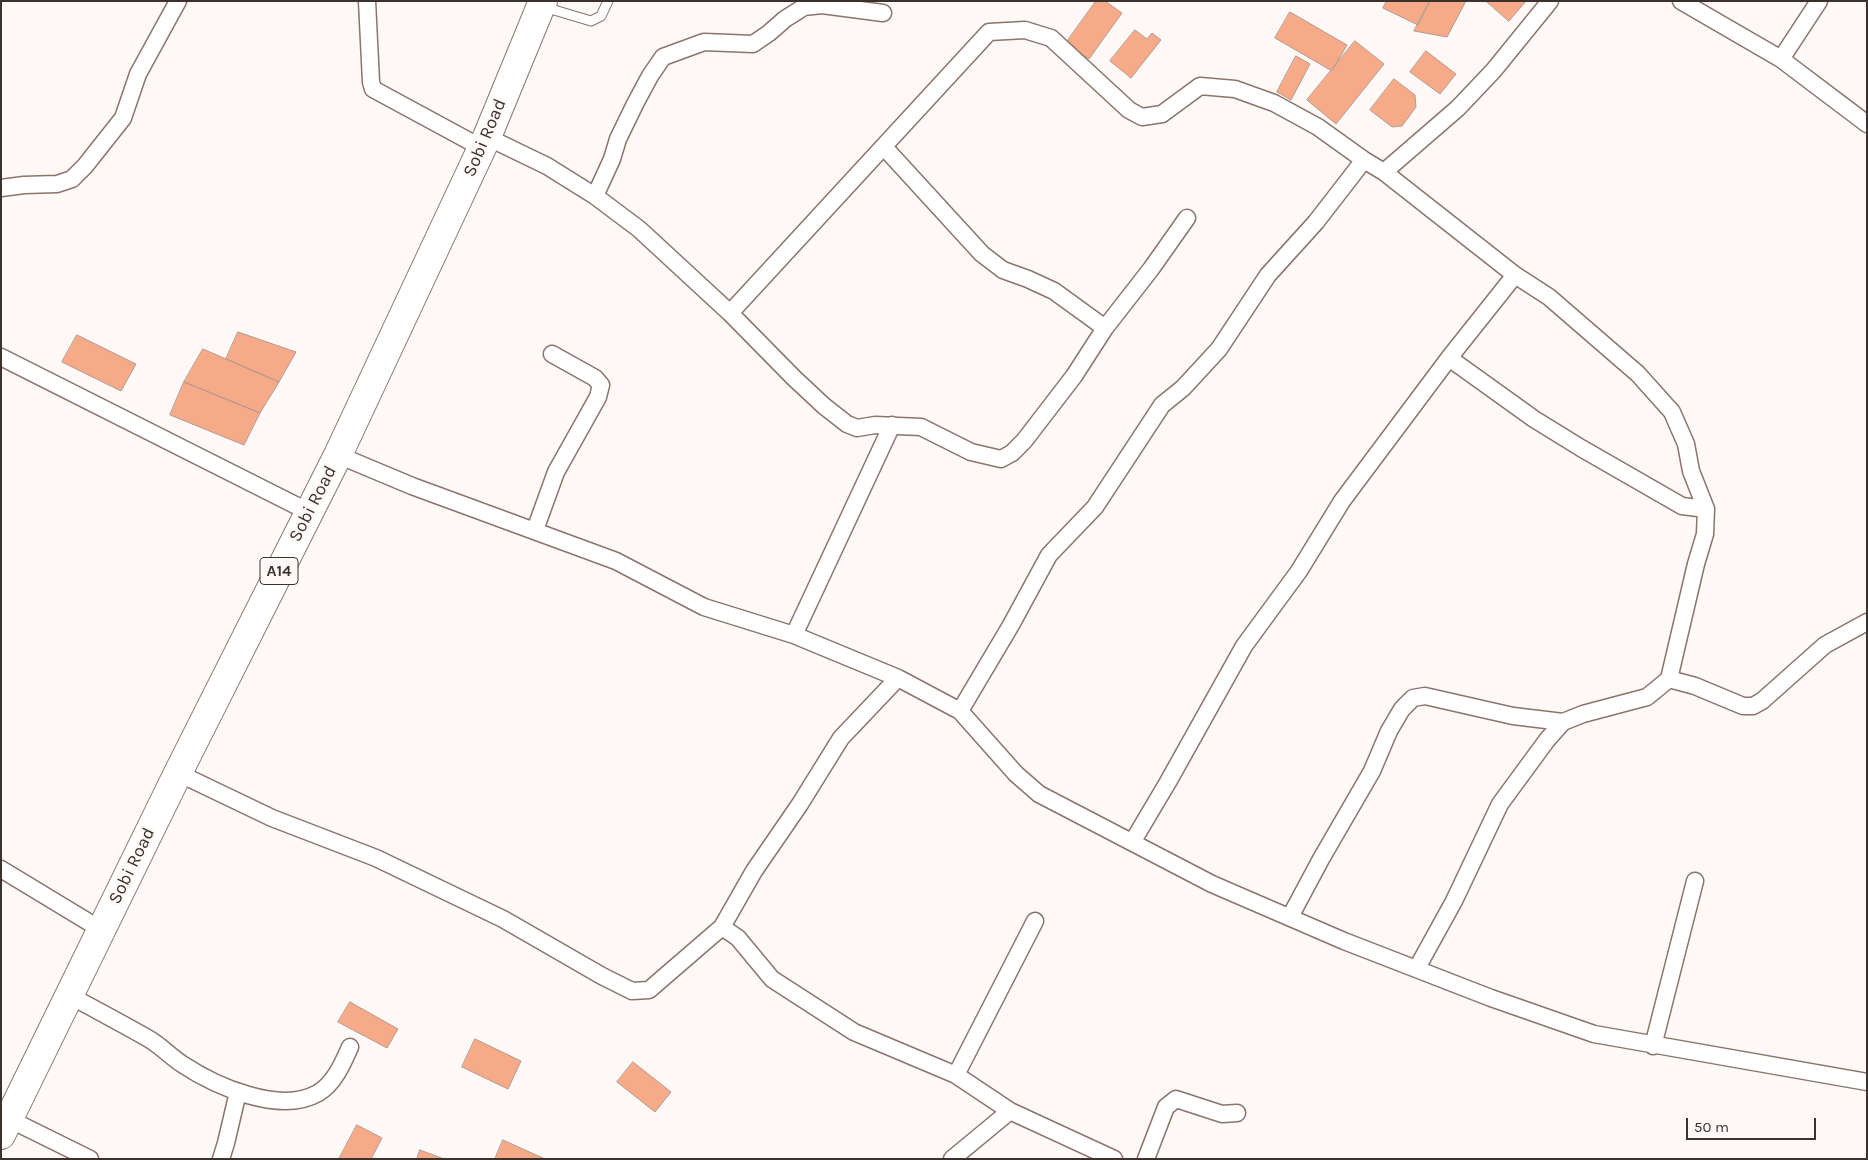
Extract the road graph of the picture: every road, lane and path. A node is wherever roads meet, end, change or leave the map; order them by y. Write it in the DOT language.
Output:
graph roads {
  1 [pos="178,1"];
  2 [pos="367,1"];
  3 [pos="608,1"];
  4 [pos="1550,1"];
  5 [pos="1682,1"];
  6 [pos="1819,1"];
  7 [pos="542,4"];
  8 [pos="883,13"];
  9 [pos="1781,59"];
  10 [pos="1867,124"];
  11 [pos="484,142"];
  12 [pos="884,147"];
  13 [pos="1364,160"];
  14 [pos="1384,172"];
  15 [pos="1,188"];
  16 [pos="595,196"];
  17 [pos="1187,218"];
  18 [pos="1515,275"];
  19 [pos="730,313"];
  20 [pos="1105,328"];
  21 [pos="552,354"];
  22 [pos="1,357"];
  23 [pos="1449,358"];
  24 [pos="892,425"];
  25 [pos="338,454"];
  26 [pos="1706,509"];
  27 [pos="309,512"];
  28 [pos="534,530"];
  29 [pos="1867,622"];
  30 [pos="794,635"];
  31 [pos="898,678"];
  32 [pos="1669,679"];
  33 [pos="960,711"];
  34 [pos="1563,722"];
  35 [pos="178,773"];
  36 [pos="1133,841"];
  37 [pos="1,869"];
  38 [pos="1695,881"];
  39 [pos="1290,917"];
  40 [pos="1035,921"];
  41 [pos="722,927"];
  42 [pos="100,929"];
  43 [pos="1417,968"];
  44 [pos="69,995"];
  45 [pos="1653,1046"];
  46 [pos="350,1047"];
  47 [pos="956,1075"];
  48 [pos="1867,1082"];
  49 [pos="238,1092"];
  50 [pos="1010,1111"];
  51 [pos="1236,1114"];
  52 [pos="4,1122"];
  53 [pos="90,1159"];
  54 [pos="221,1159"];
  55 [pos="952,1159"];
  56 [pos="1114,1159"];
  57 [pos="1146,1159"];
  1 -- 15 [label="street"];
  2 -- 11 [label="street"];
  3 -- 7 [label="lane"];
  4 -- 14 [label="street"];
  5 -- 9 [label="street"];
  6 -- 9 [label="street"];
  7 -- 11 [label="highway, Sobi Road / A14"];
  8 -- 16 [label="street"];
  9 -- 10 [label="street"];
  11 -- 16 [label="street"];
  11 -- 25 [label="highway, Sobi Road / A14"];
  12 -- 13 [label="street"];
  12 -- 19 [label="street"];
  12 -- 20 [label="street"];
  13 -- 14 [label="street"];
  13 -- 33 [label="street"];
  14 -- 18 [label="street"];
  16 -- 19 [label="street"];
  17 -- 20 [label="street"];
  18 -- 23 [label="street"];
  18 -- 26 [label="street"];
  19 -- 24 [label="street"];
  20 -- 24 [label="street"];
  21 -- 28 [label="street"];
  22 -- 27 [label="street"];
  23 -- 26 [label="street"];
  23 -- 36 [label="street"];
  24 -- 30 [label="street"];
  25 -- 27 [label="highway, Sobi Road / A14"];
  25 -- 28 [label="street"];
  26 -- 32 [label="street"];
  27 -- 35 [label="highway, Sobi Road / A14"];
  28 -- 30 [label="street"];
  29 -- 32 [label="street"];
  30 -- 31 [label="street"];
  31 -- 33 [label="street"];
  31 -- 41 [label="street"];
  32 -- 34 [label="street"];
  33 -- 36 [label="street"];
  34 -- 39 [label="street"];
  34 -- 43 [label="street"];
  35 -- 41 [label="street"];
  35 -- 42 [label="highway, Sobi Road / A14"];
  36 -- 39 [label="street"];
  37 -- 42 [label="street"];
  38 -- 45 [label="street"];
  39 -- 43 [label="street"];
  40 -- 47 [label="street"];
  41 -- 47 [label="street"];
  42 -- 44 [label="highway, Sobi Road / A14"];
  43 -- 45 [label="street"];
  44 -- 49 [label="street"];
  44 -- 52 [label="highway, Sobi Road / A14"];
  45 -- 48 [label="street"];
  46 -- 49 [label="street"];
  47 -- 50 [label="street"];
  49 -- 54 [label="street"];
  50 -- 55 [label="street"];
  50 -- 56 [label="street"];
  51 -- 57 [label="street"];
  52 -- 53 [label="street"];
}
